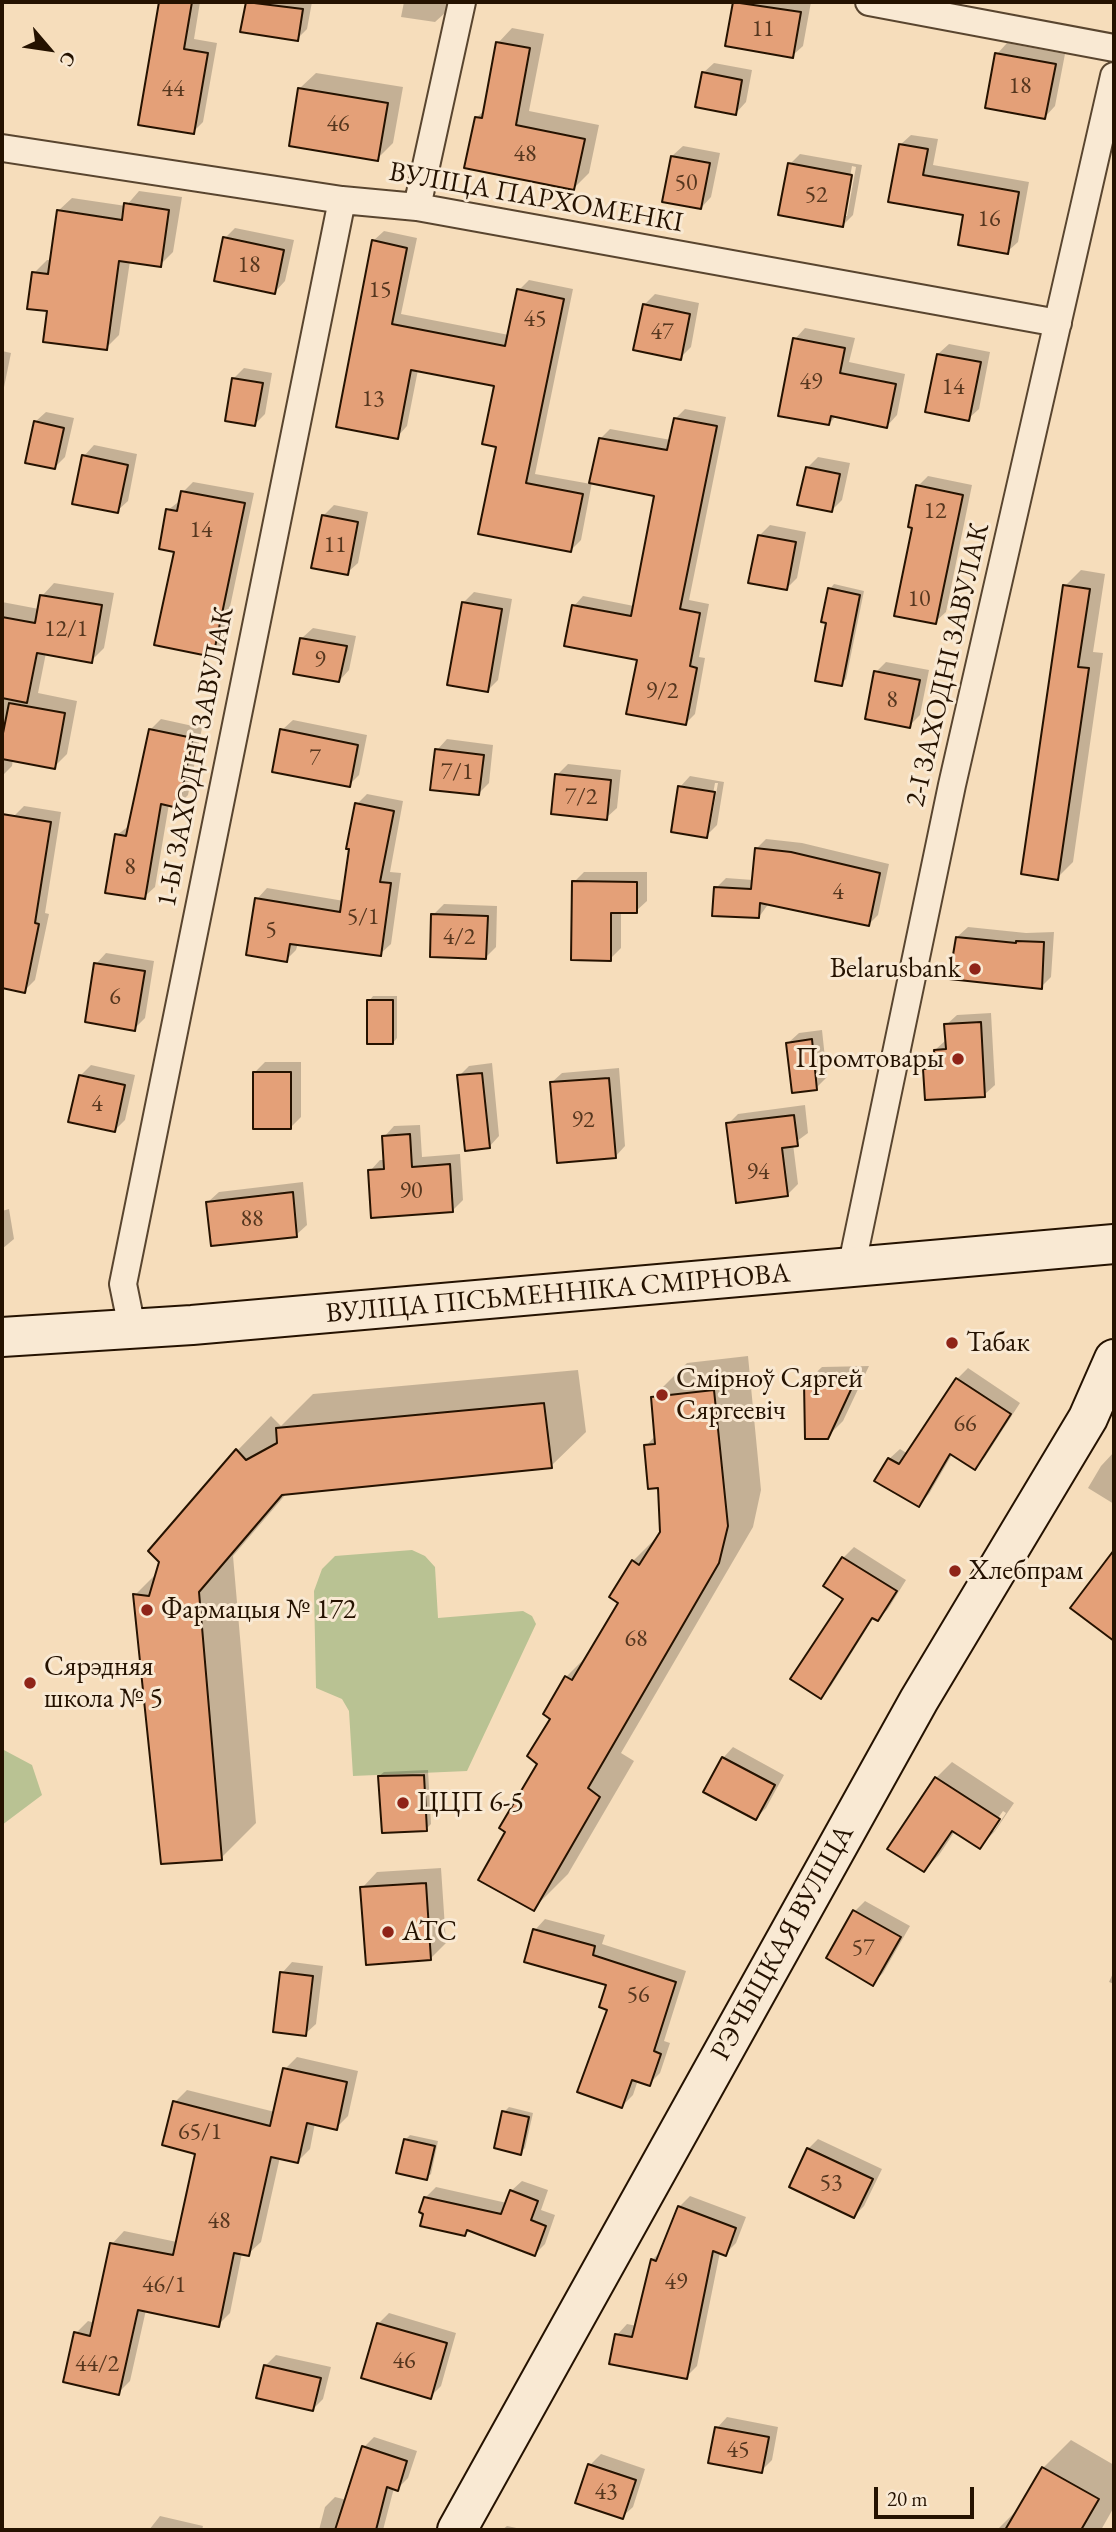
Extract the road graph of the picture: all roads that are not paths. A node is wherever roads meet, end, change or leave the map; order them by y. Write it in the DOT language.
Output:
graph roads {
  1 [pos="462,2"];
  2 [pos="869,2"];
  3 [pos="1114,48"];
  4 [pos="1114,76"];
  5 [pos="2,148"];
  6 [pos="342,200"];
  7 [pos="418,206"];
  8 [pos="1058,323"];
  9 [pos="1114,1244"];
  10 [pos="851,1269"];
  11 [pos="132,1328"];
  12 [pos="2,1337"];
  13 [pos="1114,1359"];
  14 [pos="457,2530"];
  1 -- 7 [label="street"];
  2 -- 3 [label="street"];
  4 -- 8 [label="street, 2-І ЗАХОДНІ ЗАВУЛАК"];
  5 -- 6 [label="street, ВУЛІЦА ПАРХОМЕНКІ"];
  6 -- 7 [label="street, ВУЛІЦА ПАРХОМЕНКІ"];
  6 -- 11 [label="street, 1-Ы ЗАХОДНІ ЗАВУЛАК"];
  7 -- 8 [label="street, ВУЛІЦА ПАРХОМЕНКІ"];
  8 -- 10 [label="street, 2-І ЗАХОДНІ ЗАВУЛАК"];
  9 -- 10 [label="main road, ВУЛІЦА ПІСЬМЕННІКА СМІРНОВА"];
  10 -- 11 [label="main road, ВУЛІЦА ПІСЬМЕННІКА СМІРНОВА"];
  11 -- 12 [label="main road, ВУЛІЦА ПІСЬМЕННІКА СМІРНОВА"];
  13 -- 14 [label="main road, РЭЧЫЦКАЯ ВУЛІЦА"];
}
